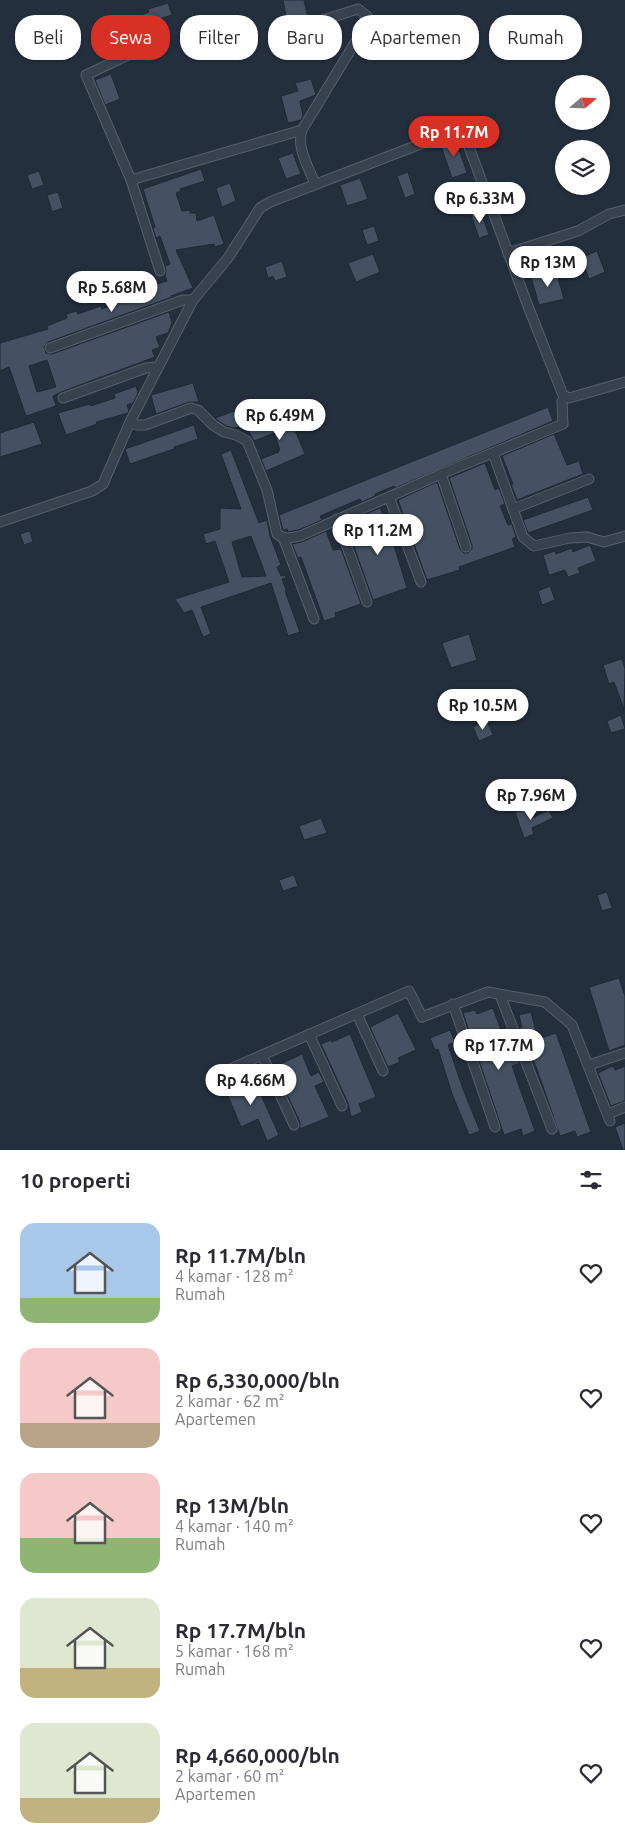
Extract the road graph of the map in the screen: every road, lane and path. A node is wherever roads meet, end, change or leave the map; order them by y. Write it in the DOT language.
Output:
graph roads {
  1 [pos="339,15"];
  2 [pos="118,60"];
  3 [pos="302,130"];
  4 [pos="131,180"];
  5 [pos="316,184"];
  6 [pos="625,210"];
  7 [pos="508,253"];
  8 [pos="160,271"];
  9 [pos="193,300"];
  10 [pos="50,348"];
  11 [pos="157,367"];
  12 [pos="625,382"];
  13 [pos="565,397"];
  14 [pos="63,398"];
  15 [pos="130,422"];
  16 [pos="493,453"];
  17 [pos="442,474"];
  18 [pos="589,479"];
  19 [pos="389,497"];
  20 [pos="513,509"];
  21 [pos="337,519"];
  22 [pos="0,522"];
  23 [pos="625,536"];
  24 [pos="283,537"];
  25 [pos="466,547"];
  26 [pos="421,582"];
  27 [pos="367,602"];
  28 [pos="314,619"];
  29 [pos="500,995"];
  30 [pos="453,1004"];
  31 [pos="357,1014"];
  32 [pos="309,1034"];
  33 [pos="625,1054"];
  34 [pos="262,1055"];
  35 [pos="589,1065"];
  36 [pos="383,1071"];
  37 [pos="214,1076"];
  38 [pos="342,1106"];
  39 [pos="625,1107"];
  40 [pos="294,1125"];
  41 [pos="495,1127"];
  42 [pos="552,1129"];
  1 -- 3 [label="street"];
  2 -- 4 [label="street"];
  3 -- 4 [label="street"];
  3 -- 5 [label="street"];
  4 -- 8 [label="street"];
  5 -- 7 [label="street"];
  5 -- 9 [label="street"];
  6 -- 7 [label="street"];
  7 -- 13 [label="street"];
  9 -- 10 [label="street"];
  9 -- 11 [label="street"];
  11 -- 14 [label="street"];
  11 -- 15 [label="street"];
  12 -- 13 [label="street"];
  13 -- 16 [label="street"];
  15 -- 22 [label="street"];
  15 -- 24 [label="street"];
  16 -- 17 [label="street"];
  16 -- 20 [label="street"];
  17 -- 19 [label="street"];
  17 -- 25 [label="street"];
  18 -- 20 [label="street"];
  19 -- 21 [label="street"];
  19 -- 26 [label="street"];
  20 -- 23 [label="street"];
  21 -- 24 [label="street"];
  21 -- 27 [label="street"];
  24 -- 28 [label="street"];
  29 -- 30 [label="street"];
  29 -- 35 [label="street"];
  29 -- 42 [label="street"];
  30 -- 31 [label="street"];
  30 -- 41 [label="street"];
  31 -- 32 [label="street"];
  31 -- 36 [label="street"];
  32 -- 34 [label="street"];
  32 -- 38 [label="street"];
  33 -- 35 [label="street"];
  34 -- 37 [label="street"];
  34 -- 40 [label="street"];
  35 -- 39 [label="street"];
}
